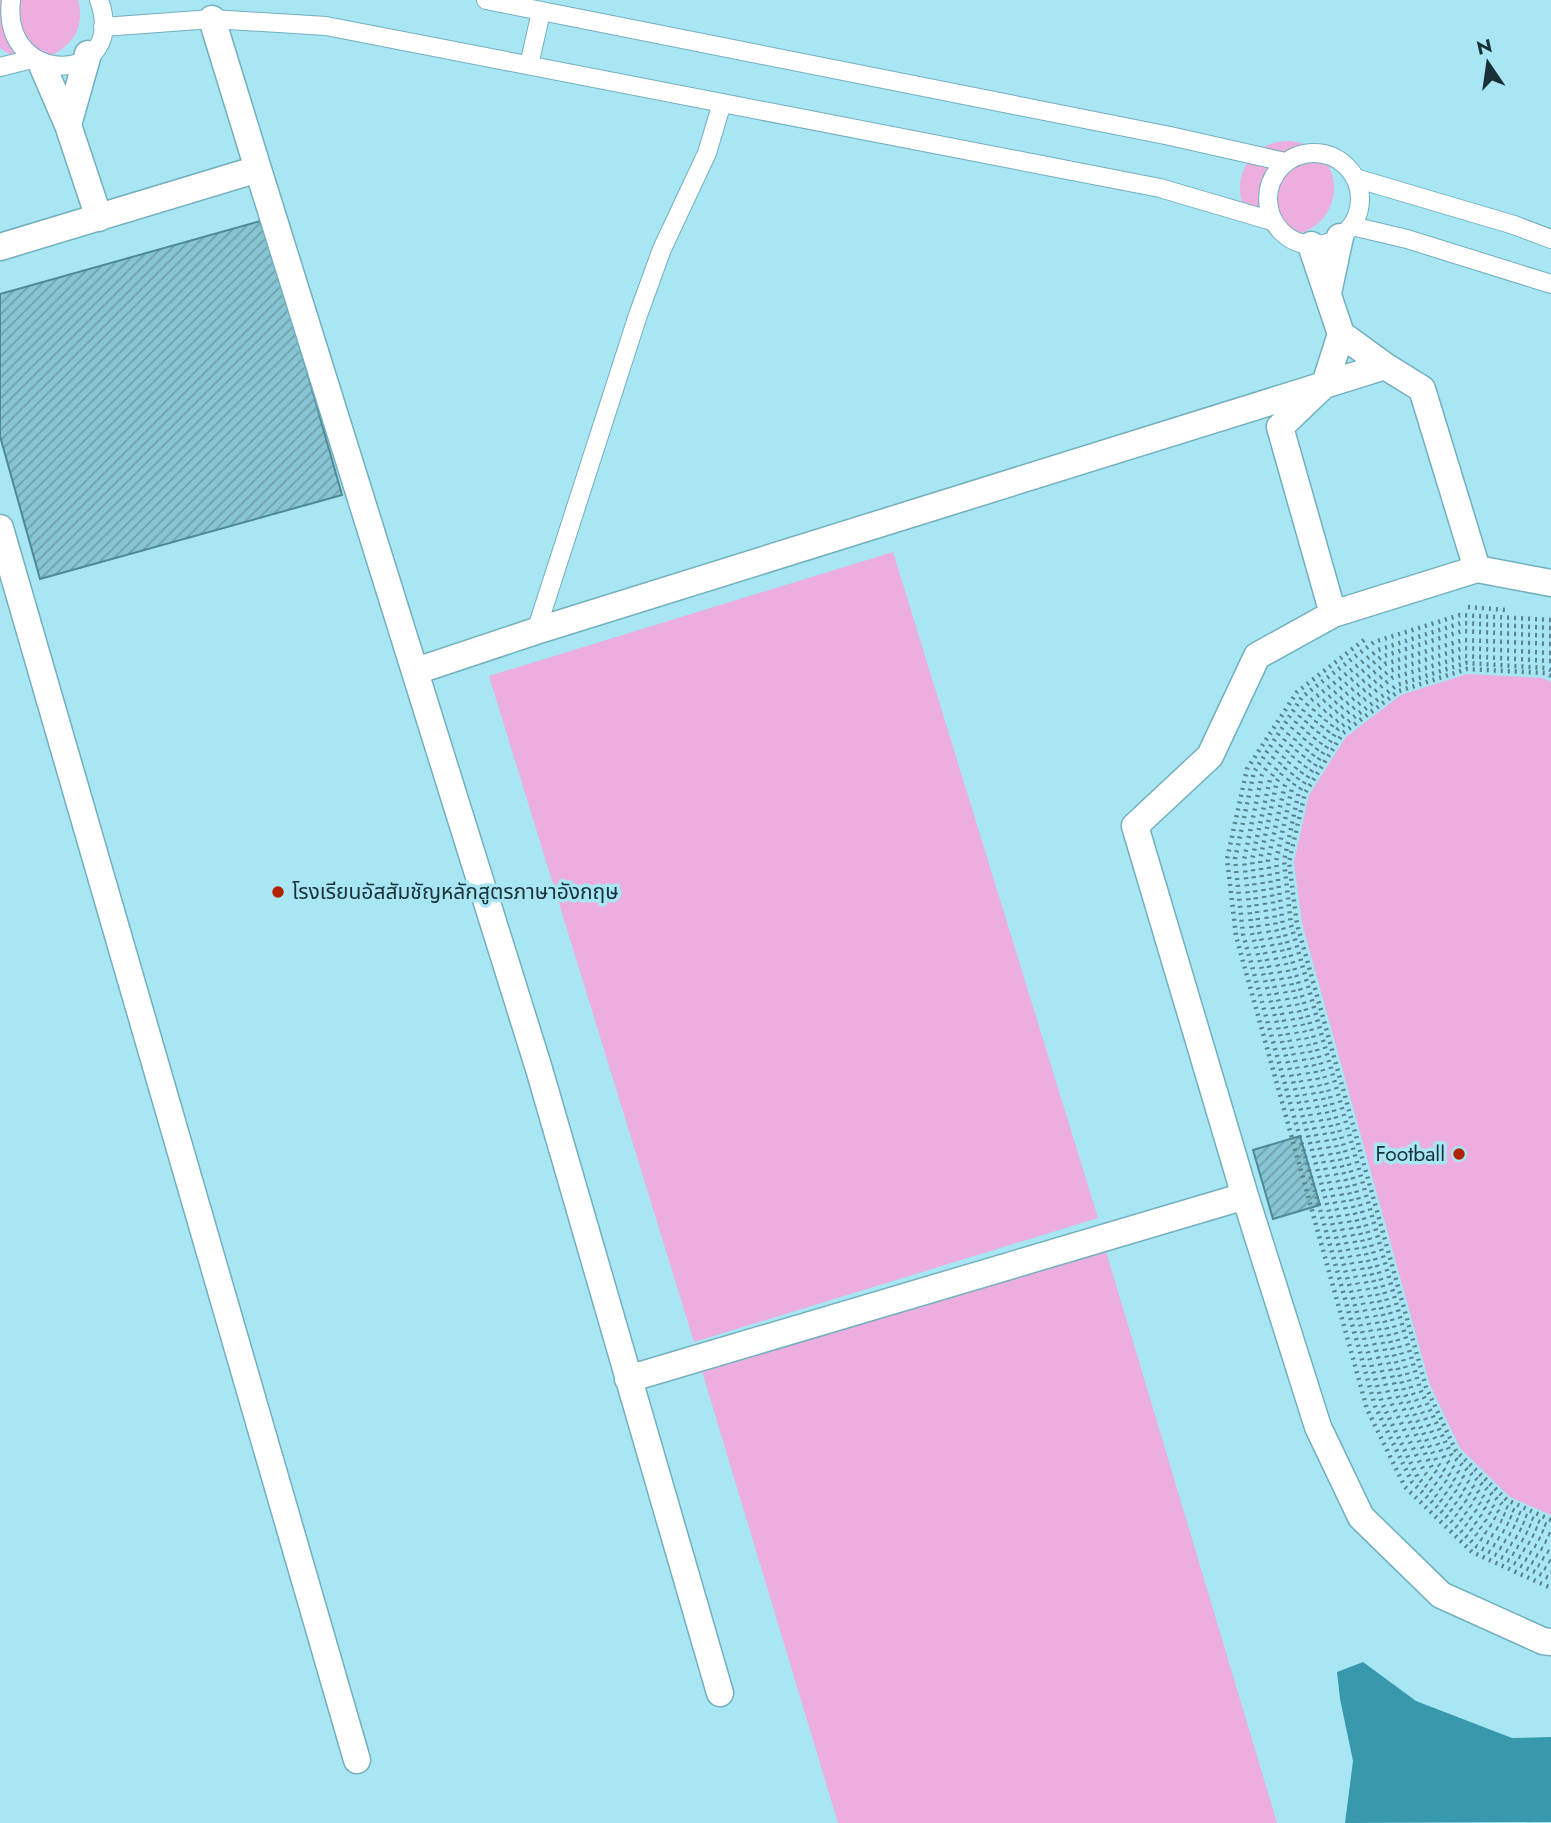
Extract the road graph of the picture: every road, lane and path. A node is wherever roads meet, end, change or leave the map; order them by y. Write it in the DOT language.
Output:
graph roads {
  1 [pos="99,0"];
  2 [pos="486,0"];
  3 [pos="6,9"];
  4 [pos="541,12"];
  5 [pos="212,19"];
  6 [pos="103,27"];
  7 [pos="88,54"];
  8 [pos="35,63"];
  9 [pos="528,65"];
  10 [pos="0,67"];
  11 [pos="722,103"];
  12 [pos="68,125"];
  13 [pos="1285,162"];
  14 [pos="258,169"];
  15 [pos="1355,178"];
  16 [pos="99,218"];
  17 [pos="1272,221"];
  18 [pos="1346,232"];
  19 [pos="1551,239"];
  20 [pos="1311,246"];
  21 [pos="0,247"];
  22 [pos="1551,284"];
  23 [pos="1328,293"];
  24 [pos="1341,334"];
  25 [pos="1385,366"];
  26 [pos="1325,384"];
  27 [pos="0,528"];
  28 [pos="1476,569"];
  29 [pos="7,577"];
  30 [pos="1551,583"];
  31 [pos="1459,607"];
  32 [pos="1511,610"];
  33 [pos="1333,614"];
  34 [pos="1551,620"];
  35 [pos="1551,628"];
  36 [pos="536,631"];
  37 [pos="1370,636"];
  38 [pos="1551,636"];
  39 [pos="1551,644"];
  40 [pos="1551,653"];
  41 [pos="1551,661"];
  42 [pos="1551,670"];
  43 [pos="416,671"];
  44 [pos="1551,676"];
  45 [pos="1245,1196"];
  46 [pos="628,1380"];
  47 [pos="1551,1520"];
  48 [pos="1551,1527"];
  49 [pos="1551,1535"];
  50 [pos="1551,1544"];
  51 [pos="1551,1553"];
  52 [pos="1551,1562"];
  53 [pos="1551,1571"];
  54 [pos="1551,1579"];
  55 [pos="1551,1588"];
  56 [pos="1551,1642"];
  57 [pos="720,1693"];
  58 [pos="357,1760"];
  1 -- 6 [label="lane"];
  2 -- 4 [label="lane"];
  3 -- 8 [label="lane"];
  4 -- 9 [label="lane"];
  4 -- 13 [label="lane"];
  5 -- 6 [label="lane"];
  5 -- 9 [label="lane"];
  5 -- 14 [label="street"];
  6 -- 7 [label="lane"];
  7 -- 8 [label="lane"];
  7 -- 12 [label="street"];
  8 -- 10 [label="lane"];
  8 -- 12 [label="street"];
  9 -- 11 [label="lane"];
  11 -- 17 [label="lane"];
  11 -- 36 [label="lane"];
  12 -- 16 [label="street"];
  13 -- 15 [label="lane"];
  13 -- 17 [label="lane"];
  14 -- 16 [label="street"];
  14 -- 43 [label="street"];
  15 -- 18 [label="lane"];
  15 -- 19 [label="lane"];
  16 -- 21 [label="street"];
  17 -- 20 [label="lane"];
  18 -- 20 [label="lane"];
  18 -- 22 [label="lane"];
  18 -- 23 [label="street"];
  20 -- 23 [label="street"];
  23 -- 24 [label="street"];
  24 -- 25 [label="street"];
  24 -- 26 [label="street"];
  25 -- 26 [label="street"];
  25 -- 28 [label="street"];
  26 -- 33 [label="street"];
  26 -- 36 [label="street"];
  27 -- 29 [label="street"];
  28 -- 30 [label="street"];
  28 -- 33 [label="street"];
  29 -- 58 [label="street"];
  31 -- 32 [label="path"];
  33 -- 45 [label="street"];
  34 -- 54 [label="path"];
  35 -- 53 [label="path"];
  36 -- 43 [label="street"];
  37 -- 55 [label="path"];
  38 -- 52 [label="path"];
  39 -- 51 [label="path"];
  40 -- 50 [label="path"];
  41 -- 49 [label="path"];
  42 -- 48 [label="path"];
  43 -- 46 [label="street"];
  44 -- 47 [label="path"];
  45 -- 46 [label="street"];
  45 -- 56 [label="street"];
  46 -- 57 [label="street"];
}
